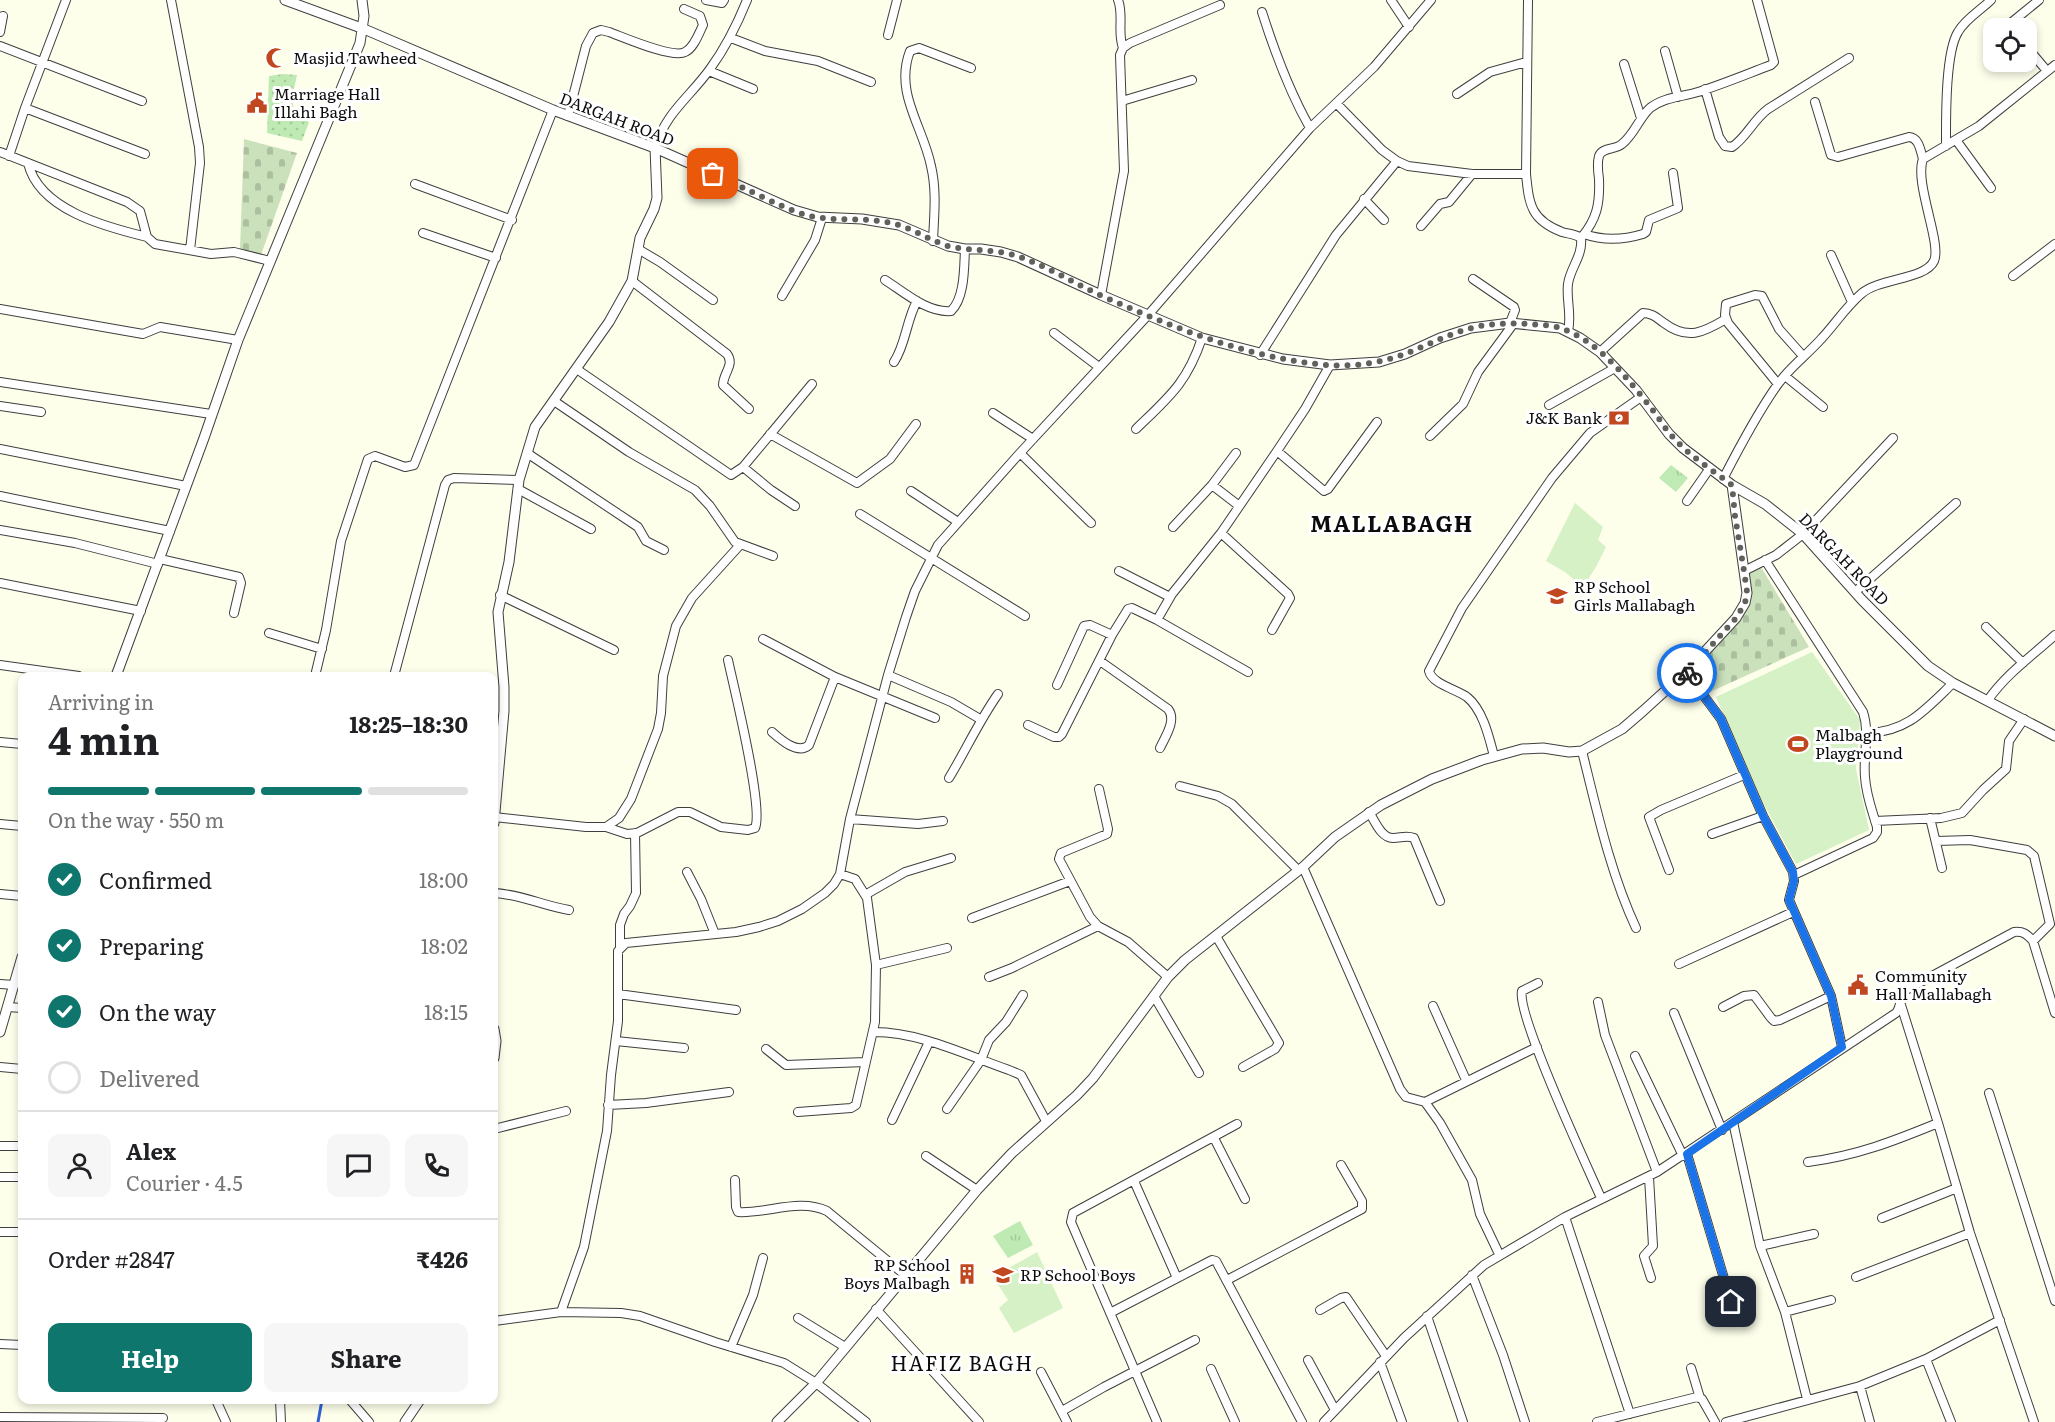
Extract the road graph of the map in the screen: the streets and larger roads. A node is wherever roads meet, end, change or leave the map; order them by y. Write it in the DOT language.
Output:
graph roads {
  1 [pos="66,0"];
  2 [pos="171,0"];
  3 [pos="285,0"];
  4 [pos="362,0"];
  5 [pos="706,0"];
  6 [pos="724,0"];
  7 [pos="747,0"];
  8 [pos="897,0"];
  9 [pos="1118,0"];
  10 [pos="1391,0"];
  11 [pos="1431,0"];
  12 [pos="1528,0"];
  13 [pos="1757,0"];
  14 [pos="1991,0"];
  15 [pos="2039,0"];
  16 [pos="1220,5"];
  17 [pos="684,9"];
  18 [pos="1262,12"];
  19 [pos="3,16"];
  20 [pos="2017,18"];
  21 [pos="1409,27"];
  22 [pos="364,29"];
  23 [pos="0,32"];
  24 [pos="888,34"];
  25 [pos="731,38"];
  26 [pos="0,46"];
  27 [pos="1123,48"];
  28 [pos="1665,51"];
  29 [pos="1849,58"];
  30 [pos="2037,59"];
  31 [pos="1526,62"];
  32 [pos="43,63"];
  33 [pos="1624,64"];
  34 [pos="2055,65"];
  35 [pos="971,68"];
  36 [pos="709,71"];
  37 [pos="2047,71"];
  38 [pos="1192,80"];
  39 [pos="871,81"];
  40 [pos="753,89"];
  41 [pos="1706,89"];
  42 [pos="1457,94"];
  43 [pos="1678,97"];
  44 [pos="142,101"];
  45 [pos="1122,101"];
  46 [pos="1815,102"];
  47 [pos="1337,104"];
  48 [pos="25,108"];
  49 [pos="553,111"];
  50 [pos="568,116"];
  51 [pos="1641,118"];
  52 [pos="1310,128"];
  53 [pos="1956,140"];
  54 [pos="1946,146"];
  55 [pos="655,148"];
  56 [pos="0,152"];
  57 [pos="145,154"];
  58 [pos="9,156"];
  59 [pos="1923,159"];
  60 [pos="1397,161"];
  61 [pos="28,163"];
  62 [pos="1673,173"];
  63 [pos="1472,174"];
  64 [pos="1526,174"];
  65 [pos="415,184"];
  66 [pos="1991,188"];
  67 [pos="1364,199"];
  68 [pos="822,218"];
  69 [pos="512,219"];
  70 [pos="1384,220"];
  71 [pos="1421,226"];
  72 [pos="423,233"];
  73 [pos="1582,236"];
  74 [pos="147,237"];
  75 [pos="933,241"];
  76 [pos="2055,244"];
  77 [pos="638,249"];
  78 [pos="965,249"];
  79 [pos="190,250"];
  80 [pos="1831,255"];
  81 [pos="496,258"];
  82 [pos="270,261"];
  83 [pos="2013,276"];
  84 [pos="1473,279"];
  85 [pos="885,280"];
  86 [pos="632,281"];
  87 [pos="1101,295"];
  88 [pos="782,296"];
  89 [pos="713,300"];
  90 [pos="917,301"];
  91 [pos="1852,302"];
  92 [pos="0,309"];
  93 [pos="1149,314"];
  94 [pos="1726,319"];
  95 [pos="1512,323"];
  96 [pos="1568,331"];
  97 [pos="1054,333"];
  98 [pos="1202,338"];
  99 [pos="237,340"];
  100 [pos="1600,352"];
  101 [pos="1260,355"];
  102 [pos="1803,356"];
  103 [pos="894,362"];
  104 [pos="1330,365"];
  105 [pos="1099,367"];
  106 [pos="1615,368"];
  107 [pos="578,370"];
  108 [pos="1785,376"];
  109 [pos="0,382"];
  110 [pos="812,384"];
  111 [pos="1778,384"];
  112 [pos="1641,397"];
  113 [pos="554,401"];
  114 [pos="1549,405"];
  115 [pos="0,406"];
  116 [pos="1823,407"];
  117 [pos="749,409"];
  118 [pos="42,411"];
  119 [pos="993,413"];
  120 [pos="211,414"];
  121 [pos="1377,422"];
  122 [pos="916,424"];
  123 [pos="1136,429"];
  124 [pos="770,434"];
  125 [pos="1430,436"];
  126 [pos="1893,438"];
  127 [pos="1033,439"];
  128 [pos="0,449"];
  129 [pos="1277,451"];
  130 [pos="527,453"];
  131 [pos="1020,453"];
  132 [pos="1236,453"];
  133 [pos="743,467"];
  134 [pos="1710,468"];
  135 [pos="1723,479"];
  136 [pos="1212,484"];
  137 [pos="519,485"];
  138 [pos="1732,485"];
  139 [pos="186,486"];
  140 [pos="911,491"];
  141 [pos="0,496"];
  142 [pos="1687,501"];
  143 [pos="1956,502"];
  144 [pos="1238,505"];
  145 [pos="795,506"];
  146 [pos="860,514"];
  147 [pos="958,522"];
  148 [pos="1091,523"];
  149 [pos="1173,527"];
  150 [pos="591,529"];
  151 [pos="0,530"];
  152 [pos="170,531"];
  153 [pos="1221,533"];
  154 [pos="1803,534"];
  155 [pos="740,545"];
  156 [pos="664,550"];
  157 [pos="773,556"];
  158 [pos="931,558"];
  159 [pos="159,561"];
  160 [pos="1765,561"];
  161 [pos="1119,571"];
  162 [pos="1744,571"];
  163 [pos="0,583"];
  164 [pos="1855,592"];
  165 [pos="500,595"];
  166 [pos="1170,597"];
  167 [pos="141,611"];
  168 [pos="234,613"];
  169 [pos="1025,616"];
  170 [pos="1157,620"];
  171 [pos="1986,627"];
  172 [pos="1272,630"];
  173 [pos="269,633"];
  174 [pos="2055,634"];
  175 [pos="1112,635"];
  176 [pos="763,639"];
  177 [pos="322,649"];
  178 [pos="614,650"];
  179 [pos="728,660"];
  180 [pos="1100,661"];
  181 [pos="2023,663"];
  182 [pos="0,666"];
  183 [pos="47,672"];
  184 [pos="118,672"];
  185 [pos="316,672"];
  186 [pos="395,672"];
  187 [pos="1248,672"];
  188 [pos="1686,672"];
  189 [pos="888,675"];
  190 [pos="835,677"];
  191 [pos="1953,683"];
  192 [pos="1057,685"];
  193 [pos="498,686"];
  194 [pos="504,687"];
  195 [pos="998,694"];
  196 [pos="883,698"];
  197 [pos="1988,700"];
  198 [pos="504,711"];
  199 [pos="498,712"];
  200 [pos="934,718"];
  201 [pos="980,719"];
  202 [pos="2024,719"];
  203 [pos="1028,725"];
  204 [pos="772,732"];
  205 [pos="1866,734"];
  206 [pos="2055,736"];
  207 [pos="0,742"];
  208 [pos="18,744"];
  209 [pos="1160,748"];
  210 [pos="1582,751"];
  211 [pos="1494,756"];
  212 [pos="498,775"];
  213 [pos="1744,775"];
  214 [pos="949,778"];
  215 [pos="1180,786"];
  216 [pos="1099,789"];
  217 [pos="1369,812"];
  218 [pos="1763,816"];
  219 [pos="498,817"];
  220 [pos="1930,818"];
  221 [pos="850,819"];
  222 [pos="943,821"];
  223 [pos="1875,821"];
  224 [pos="0,824"];
  225 [pos="18,826"];
  226 [pos="606,827"];
  227 [pos="635,833"];
  228 [pos="1712,834"];
  229 [pos="1936,841"];
  230 [pos="951,858"];
  231 [pos="1942,868"];
  232 [pos="1300,869"];
  233 [pos="1669,870"];
  234 [pos="687,872"];
  235 [pos="840,874"];
  236 [pos="1794,875"];
  237 [pos="1070,881"];
  238 [pos="498,893"];
  239 [pos="0,894"];
  240 [pos="865,894"];
  241 [pos="18,896"];
  242 [pos="1440,901"];
  243 [pos="569,910"];
  244 [pos="1792,912"];
  245 [pos="972,918"];
  246 [pos="1098,926"];
  247 [pos="1636,928"];
  248 [pos="716,934"];
  249 [pos="1216,936"];
  250 [pos="2033,941"];
  251 [pos="620,946"];
  252 [pos="947,948"];
  253 [pos="1679,964"];
  254 [pos="876,965"];
  255 [pos="18,971"];
  256 [pos="989,977"];
  257 [pos="1168,977"];
  258 [pos="1538,983"];
  259 [pos="0,984"];
  260 [pos="14,985"];
  261 [pos="618,994"];
  262 [pos="1023,995"];
  263 [pos="1154,996"];
  264 [pos="1831,996"];
  265 [pos="1598,1002"];
  266 [pos="1901,1005"];
  267 [pos="8,1006"];
  268 [pos="1433,1006"];
  269 [pos="18,1007"];
  270 [pos="1723,1007"];
  271 [pos="736,1010"];
  272 [pos="1674,1013"];
  273 [pos="2055,1013"];
  274 [pos="1,1026"];
  275 [pos="874,1032"];
  276 [pos="616,1041"];
  277 [pos="929,1042"];
  278 [pos="1537,1047"];
  279 [pos="1842,1047"];
  280 [pos="684,1048"];
  281 [pos="766,1049"];
  282 [pos="1635,1056"];
  283 [pos="981,1060"];
  284 [pos="865,1062"];
  285 [pos="0,1067"];
  286 [pos="1243,1067"];
  287 [pos="18,1069"];
  288 [pos="1198,1073"];
  289 [pos="1466,1080"];
  290 [pos="729,1092"];
  291 [pos="1989,1093"];
  292 [pos="1425,1102"];
  293 [pos="608,1105"];
  294 [pos="947,1109"];
  295 [pos="566,1111"];
  296 [pos="798,1112"];
  297 [pos="892,1120"];
  298 [pos="1046,1121"];
  299 [pos="1733,1122"];
  300 [pos="1938,1123"];
  301 [pos="1238,1124"];
  302 [pos="498,1129"];
  303 [pos="1722,1130"];
  304 [pos="1214,1138"];
  305 [pos="0,1146"];
  306 [pos="18,1146"];
  307 [pos="1685,1155"];
  308 [pos="926,1156"];
  309 [pos="1808,1162"];
  310 [pos="1341,1165"];
  311 [pos="1657,1172"];
  312 [pos="0,1177"];
  313 [pos="18,1177"];
  314 [pos="1649,1177"];
  315 [pos="735,1180"];
  316 [pos="1134,1180"];
  317 [pos="1957,1188"];
  318 [pos="976,1190"];
  319 [pos="1601,1198"];
  320 [pos="1245,1199"];
  321 [pos="1565,1217"];
  322 [pos="1882,1218"];
  323 [pos="0,1232"];
  324 [pos="18,1232"];
  325 [pos="1970,1233"];
  326 [pos="1814,1234"];
  327 [pos="1760,1246"];
  328 [pos="1499,1254"];
  329 [pos="763,1258"];
  330 [pos="905,1275"];
  331 [pos="1472,1275"];
  332 [pos="1856,1277"];
  333 [pos="1177,1278"];
  334 [pos="1651,1278"];
  335 [pos="1227,1280"];
  336 [pos="1831,1300"];
  337 [pos="2055,1301"];
  338 [pos="1731,1302"];
  339 [pos="876,1309"];
  340 [pos="1320,1310"];
  341 [pos="561,1312"];
  342 [pos="1785,1312"];
  343 [pos="1110,1313"];
  344 [pos="1427,1316"];
  345 [pos="798,1318"];
  346 [pos="498,1320"];
  347 [pos="2001,1320"];
  348 [pos="1195,1340"];
  349 [pos="0,1344"];
  350 [pos="18,1345"];
  351 [pos="732,1347"];
  352 [pos="845,1347"];
  353 [pos="1383,1359"];
  354 [pos="1926,1359"];
  355 [pos="1308,1360"];
  356 [pos="1691,1368"];
  357 [pos="1211,1369"];
  358 [pos="1135,1371"];
  359 [pos="1041,1372"];
  360 [pos="816,1383"];
  361 [pos="1860,1386"];
  362 [pos="1700,1398"];
  363 [pos="1808,1399"];
  364 [pos="218,1404"];
  365 [pos="280,1404"];
  366 [pos="353,1404"];
  367 [pos="417,1404"];
  368 [pos="1335,1410"];
  369 [pos="1062,1411"];
  370 [pos="1630,1414"];
  371 [pos="0,1417"];
  372 [pos="163,1418"];
  373 [pos="226,1422"];
  374 [pos="281,1422"];
  375 [pos="369,1422"];
  376 [pos="405,1422"];
  377 [pos="777,1422"];
  378 [pos="866,1422"];
  379 [pos="979,1422"];
  380 [pos="1067,1422"];
  381 [pos="1157,1422"];
  382 [pos="1235,1422"];
  383 [pos="1302,1422"];
  384 [pos="1324,1422"];
  385 [pos="1402,1422"];
  386 [pos="1463,1422"];
  387 [pos="1525,1422"];
  388 [pos="1597,1422"];
  389 [pos="1715,1422"];
  390 [pos="1726,1422"];
  391 [pos="1870,1422"];
  392 [pos="1951,1422"];
  393 [pos="2034,1422"];
  1 -- 32 [label="street"];
  2 -- 79 [label="street"];
  3 -- 22 [label="street, DARGAH ROAD"];
  4 -- 22 [label="street"];
  5 -- 6 [label="street"];
  7 -- 25 [label="street"];
  8 -- 24 [label="street"];
  9 -- 27 [label="street"];
  10 -- 21 [label="street"];
  11 -- 21 [label="street"];
  12 -- 31 [label="street"];
  13 -- 41 [label="street"];
  14 -- 54 [label="street"];
  15 -- 20 [label="street"];
  16 -- 27 [label="street"];
  17 -- 50 [label="street"];
  18 -- 52 [label="street"];
  19 -- 23 [label="street"];
  21 -- 47 [label="street"];
  22 -- 49 [label="street, DARGAH ROAD"];
  22 -- 82 [label="street"];
  25 -- 36 [label="street"];
  25 -- 39 [label="street"];
  26 -- 32 [label="street"];
  27 -- 45 [label="street"];
  28 -- 43 [label="street"];
  29 -- 41 [label="street"];
  30 -- 37 [label="street"];
  31 -- 42 [label="street"];
  31 -- 64 [label="street"];
  32 -- 44 [label="street"];
  32 -- 48 [label="street"];
  33 -- 51 [label="street"];
  34 -- 37 [label="street"];
  35 -- 75 [label="street"];
  36 -- 40 [label="street"];
  36 -- 55 [label="street"];
  37 -- 53 [label="street"];
  38 -- 45 [label="street"];
  41 -- 43 [label="street"];
  43 -- 51 [label="street"];
  45 -- 87 [label="street"];
  46 -- 59 [label="street"];
  47 -- 52 [label="street"];
  47 -- 60 [label="street"];
  48 -- 57 [label="street"];
  48 -- 58 [label="street"];
  49 -- 50 [label="street, DARGAH ROAD"];
  49 -- 69 [label="street"];
  50 -- 55 [label="street, DARGAH ROAD"];
  51 -- 73 [label="street"];
  52 -- 93 [label="street"];
  53 -- 54 [label="street"];
  53 -- 66 [label="street"];
  54 -- 59 [label="street"];
  55 -- 68 [label="street, DARGAH ROAD"];
  55 -- 77 [label="street"];
  56 -- 58 [label="street"];
  58 -- 61 [label="street"];
  59 -- 91 [label="street"];
  60 -- 63 [label="street"];
  60 -- 67 [label="street"];
  61 -- 74 [label="street"];
  61 -- 74 [label="street"];
  62 -- 73 [label="street"];
  63 -- 64 [label="street"];
  63 -- 71 [label="street"];
  64 -- 73 [label="street"];
  65 -- 69 [label="street"];
  67 -- 70 [label="street"];
  67 -- 101 [label="street"];
  68 -- 75 [label="street, DARGAH ROAD"];
  68 -- 88 [label="street"];
  69 -- 81 [label="street"];
  72 -- 81 [label="street"];
  73 -- 96 [label="street"];
  74 -- 79 [label="street"];
  75 -- 78 [label="street, DARGAH ROAD"];
  76 -- 83 [label="street"];
  77 -- 86 [label="street"];
  77 -- 89 [label="street"];
  78 -- 87 [label="street, DARGAH ROAD"];
  78 -- 90 [label="street"];
  79 -- 82 [label="street"];
  80 -- 91 [label="street"];
  81 -- 177 [label="street"];
  82 -- 99 [label="street"];
  84 -- 95 [label="street"];
  85 -- 90 [label="street"];
  86 -- 107 [label="street"];
  86 -- 117 [label="street"];
  87 -- 93 [label="street, DARGAH ROAD"];
  90 -- 103 [label="street"];
  91 -- 102 [label="street"];
  92 -- 99 [label="street"];
  93 -- 98 [label="street, DARGAH ROAD"];
  93 -- 105 [label="street"];
  94 -- 100 [label="street"];
  94 -- 102 [label="street"];
  94 -- 111 [label="street"];
  95 -- 96 [label="street, DARGAH ROAD"];
  95 -- 104 [label="street, DARGAH ROAD"];
  95 -- 125 [label="street"];
  96 -- 100 [label="street, DARGAH ROAD"];
  97 -- 105 [label="street"];
  98 -- 101 [label="street, DARGAH ROAD"];
  98 -- 123 [label="street"];
  99 -- 120 [label="street"];
  100 -- 106 [label="street, DARGAH ROAD"];
  101 -- 104 [label="street, DARGAH ROAD"];
  102 -- 108 [label="street"];
  104 -- 129 [label="street"];
  105 -- 127 [label="street"];
  106 -- 112 [label="street, DARGAH ROAD"];
  106 -- 114 [label="street"];
  107 -- 113 [label="street"];
  107 -- 133 [label="street"];
  108 -- 111 [label="street"];
  108 -- 116 [label="street"];
  109 -- 120 [label="street"];
  110 -- 124 [label="street"];
  111 -- 135 [label="street"];
  112 -- 134 [label="street, DARGAH ROAD"];
  112 -- 211 [label="street"];
  113 -- 130 [label="street"];
  113 -- 155 [label="street"];
  115 -- 118 [label="street"];
  119 -- 127 [label="street"];
  120 -- 139 [label="street"];
  121 -- 129 [label="street"];
  122 -- 124 [label="street"];
  124 -- 133 [label="street"];
  126 -- 154 [label="street"];
  127 -- 131 [label="street"];
  128 -- 139 [label="street"];
  129 -- 144 [label="street"];
  130 -- 137 [label="street"];
  130 -- 156 [label="street"];
  131 -- 147 [label="street"];
  131 -- 148 [label="street"];
  132 -- 136 [label="street"];
  133 -- 145 [label="street"];
  134 -- 135 [label="street, DARGAH ROAD"];
  134 -- 142 [label="street"];
  135 -- 138 [label="street, DARGAH ROAD"];
  136 -- 144 [label="street"];
  136 -- 149 [label="street"];
  137 -- 150 [label="street"];
  137 -- 165 [label="street"];
  137 -- 186 [label="street"];
  138 -- 154 [label="street, DARGAH ROAD"];
  138 -- 162 [label="street"];
  139 -- 152 [label="street"];
  140 -- 147 [label="street"];
  141 -- 152 [label="street"];
  143 -- 164 [label="street"];
  144 -- 153 [label="street"];
  146 -- 158 [label="street"];
  147 -- 158 [label="street"];
  151 -- 159 [label="street"];
  152 -- 159 [label="street"];
  153 -- 166 [label="street"];
  153 -- 172 [label="street"];
  154 -- 160 [label="street"];
  154 -- 164 [label="street, DARGAH ROAD"];
  155 -- 157 [label="street"];
  155 -- 226 [label="street"];
  158 -- 169 [label="street"];
  158 -- 189 [label="street"];
  159 -- 167 [label="street"];
  159 -- 168 [label="street"];
  160 -- 162 [label="street"];
  160 -- 205 [label="street"];
  161 -- 166 [label="street"];
  162 -- 188 [label="street"];
  163 -- 167 [label="street"];
  164 -- 191 [label="street, DARGAH ROAD"];
  165 -- 178 [label="street"];
  165 -- 194 [label="street"];
  166 -- 170 [label="street"];
  167 -- 184 [label="street"];
  170 -- 175 [label="street"];
  170 -- 187 [label="street"];
  171 -- 181 [label="street"];
  173 -- 177 [label="street"];
  174 -- 181 [label="street"];
  175 -- 180 [label="street"];
  175 -- 192 [label="street"];
  176 -- 190 [label="street"];
  177 -- 185 [label="street"];
  179 -- 227 [label="street"];
  180 -- 203 [label="street"];
  180 -- 209 [label="street"];
  181 -- 197 [label="street"];
  182 -- 183 [label="street"];
  188 -- 210 [label="street"];
  188 -- 213 [label="street"];
  189 -- 196 [label="street"];
  189 -- 201 [label="street"];
  190 -- 196 [label="street"];
  190 -- 204 [label="street"];
  191 -- 197 [label="street, DARGAH ROAD"];
  191 -- 205 [label="street"];
  193 -- 194 [label="street"];
  194 -- 198 [label="street"];
  195 -- 201 [label="street"];
  196 -- 200 [label="street"];
  196 -- 221 [label="street"];
  197 -- 202 [label="street, DARGAH ROAD"];
  198 -- 199 [label="street"];
  198 -- 212 [label="street"];
  201 -- 214 [label="street"];
  202 -- 206 [label="street, DARGAH ROAD"];
  202 -- 220 [label="street"];
  205 -- 223 [label="street"];
  207 -- 208 [label="street"];
  210 -- 211 [label="street"];
  210 -- 247 [label="street"];
  211 -- 217 [label="street"];
  213 -- 218 [label="street"];
  213 -- 233 [label="street"];
  215 -- 232 [label="street"];
  216 -- 237 [label="street"];
  217 -- 232 [label="street"];
  217 -- 242 [label="street"];
  218 -- 228 [label="street"];
  218 -- 236 [label="street"];
  219 -- 226 [label="street"];
  220 -- 223 [label="street"];
  220 -- 229 [label="street"];
  221 -- 222 [label="street"];
  221 -- 235 [label="street"];
  223 -- 236 [label="street"];
  224 -- 225 [label="street"];
  226 -- 227 [label="street"];
  227 -- 251 [label="street"];
  229 -- 231 [label="street"];
  229 -- 250 [label="street"];
  230 -- 240 [label="street"];
  232 -- 249 [label="street"];
  232 -- 292 [label="street"];
  234 -- 248 [label="street"];
  235 -- 240 [label="street"];
  235 -- 248 [label="street"];
  236 -- 244 [label="street"];
  237 -- 245 [label="street"];
  237 -- 246 [label="street"];
  238 -- 243 [label="street"];
  239 -- 241 [label="street"];
  240 -- 254 [label="street"];
  244 -- 253 [label="street"];
  244 -- 264 [label="street"];
  246 -- 256 [label="street"];
  246 -- 257 [label="street"];
  248 -- 251 [label="street"];
  249 -- 257 [label="street"];
  249 -- 286 [label="street"];
  250 -- 266 [label="street"];
  250 -- 273 [label="street"];
  251 -- 261 [label="street"];
  252 -- 254 [label="street"];
  254 -- 275 [label="street"];
  255 -- 260 [label="street"];
  257 -- 263 [label="street"];
  258 -- 278 [label="street"];
  259 -- 260 [label="street"];
  260 -- 267 [label="street"];
  261 -- 271 [label="street"];
  261 -- 276 [label="street"];
  262 -- 283 [label="street"];
  263 -- 288 [label="street"];
  263 -- 298 [label="street"];
  264 -- 270 [label="street"];
  264 -- 279 [label="street"];
  265 -- 311 [label="street"];
  266 -- 279 [label="street"];
  266 -- 300 [label="street"];
  267 -- 269 [label="street"];
  267 -- 274 [label="street"];
  268 -- 289 [label="street"];
  272 -- 303 [label="street"];
  275 -- 277 [label="street"];
  275 -- 284 [label="street"];
  276 -- 280 [label="street"];
  276 -- 293 [label="street"];
  277 -- 283 [label="street"];
  277 -- 297 [label="street"];
  278 -- 289 [label="street"];
  278 -- 319 [label="street"];
  279 -- 299 [label="street"];
  281 -- 284 [label="street"];
  282 -- 307 [label="street"];
  283 -- 294 [label="street"];
  283 -- 298 [label="street"];
  284 -- 296 [label="street"];
  285 -- 287 [label="street"];
  289 -- 292 [label="street"];
  290 -- 293 [label="street"];
  291 -- 337 [label="street"];
  292 -- 328 [label="street"];
  293 -- 341 [label="street"];
  295 -- 302 [label="street"];
  298 -- 318 [label="street"];
  299 -- 303 [label="street"];
  299 -- 327 [label="street"];
  300 -- 309 [label="street"];
  300 -- 317 [label="street"];
  301 -- 304 [label="street"];
  303 -- 307 [label="street"];
  304 -- 316 [label="street"];
  304 -- 320 [label="street"];
  305 -- 306 [label="street"];
  307 -- 311 [label="street"];
  307 -- 338 [label="street"];
  308 -- 318 [label="street"];
  310 -- 335 [label="street"];
  311 -- 314 [label="street"];
  312 -- 313 [label="street"];
  314 -- 319 [label="street"];
  314 -- 334 [label="street"];
  315 -- 330 [label="street"];
  316 -- 333 [label="street"];
  316 -- 343 [label="street"];
  317 -- 322 [label="street"];
  317 -- 325 [label="street"];
  318 -- 330 [label="street"];
  319 -- 321 [label="street"];
  321 -- 328 [label="street"];
  321 -- 370 [label="street"];
  323 -- 324 [label="street"];
  325 -- 332 [label="street"];
  325 -- 347 [label="street"];
  326 -- 327 [label="street"];
  327 -- 342 [label="street"];
  328 -- 331 [label="street"];
  329 -- 351 [label="street"];
  330 -- 339 [label="street"];
  331 -- 344 [label="street"];
  331 -- 387 [label="street"];
  333 -- 335 [label="street"];
  333 -- 343 [label="street"];
  335 -- 383 [label="street"];
  336 -- 342 [label="street"];
  339 -- 352 [label="street"];
  339 -- 379 [label="street"];
  340 -- 353 [label="street"];
  341 -- 346 [label="street"];
  341 -- 351 [label="street"];
  342 -- 363 [label="street"];
  343 -- 358 [label="street"];
  344 -- 353 [label="street"];
  344 -- 386 [label="street"];
  345 -- 352 [label="street"];
  347 -- 354 [label="street"];
  347 -- 393 [label="street"];
  348 -- 358 [label="street"];
  349 -- 350 [label="street"];
  351 -- 360 [label="street"];
  352 -- 360 [label="street"];
  353 -- 368 [label="street"];
  353 -- 385 [label="street"];
  354 -- 361 [label="street"];
  354 -- 392 [label="street"];
  355 -- 368 [label="street"];
  356 -- 362 [label="street"];
  357 -- 382 [label="street"];
  358 -- 369 [label="street"];
  358 -- 381 [label="street"];
  359 -- 369 [label="street"];
  360 -- 377 [label="street"];
  360 -- 378 [label="street"];
  361 -- 363 [label="street"];
  361 -- 391 [label="street"];
  362 -- 370 [label="street"];
  362 -- 389 [label="street"];
  363 -- 390 [label="street"];
  364 -- 373 [label="street"];
  365 -- 374 [label="street"];
  366 -- 375 [label="street"];
  367 -- 376 [label="street"];
  368 -- 384 [label="street"];
  369 -- 380 [label="street"];
  370 -- 388 [label="street"];
  371 -- 372 [label="street"];
}
